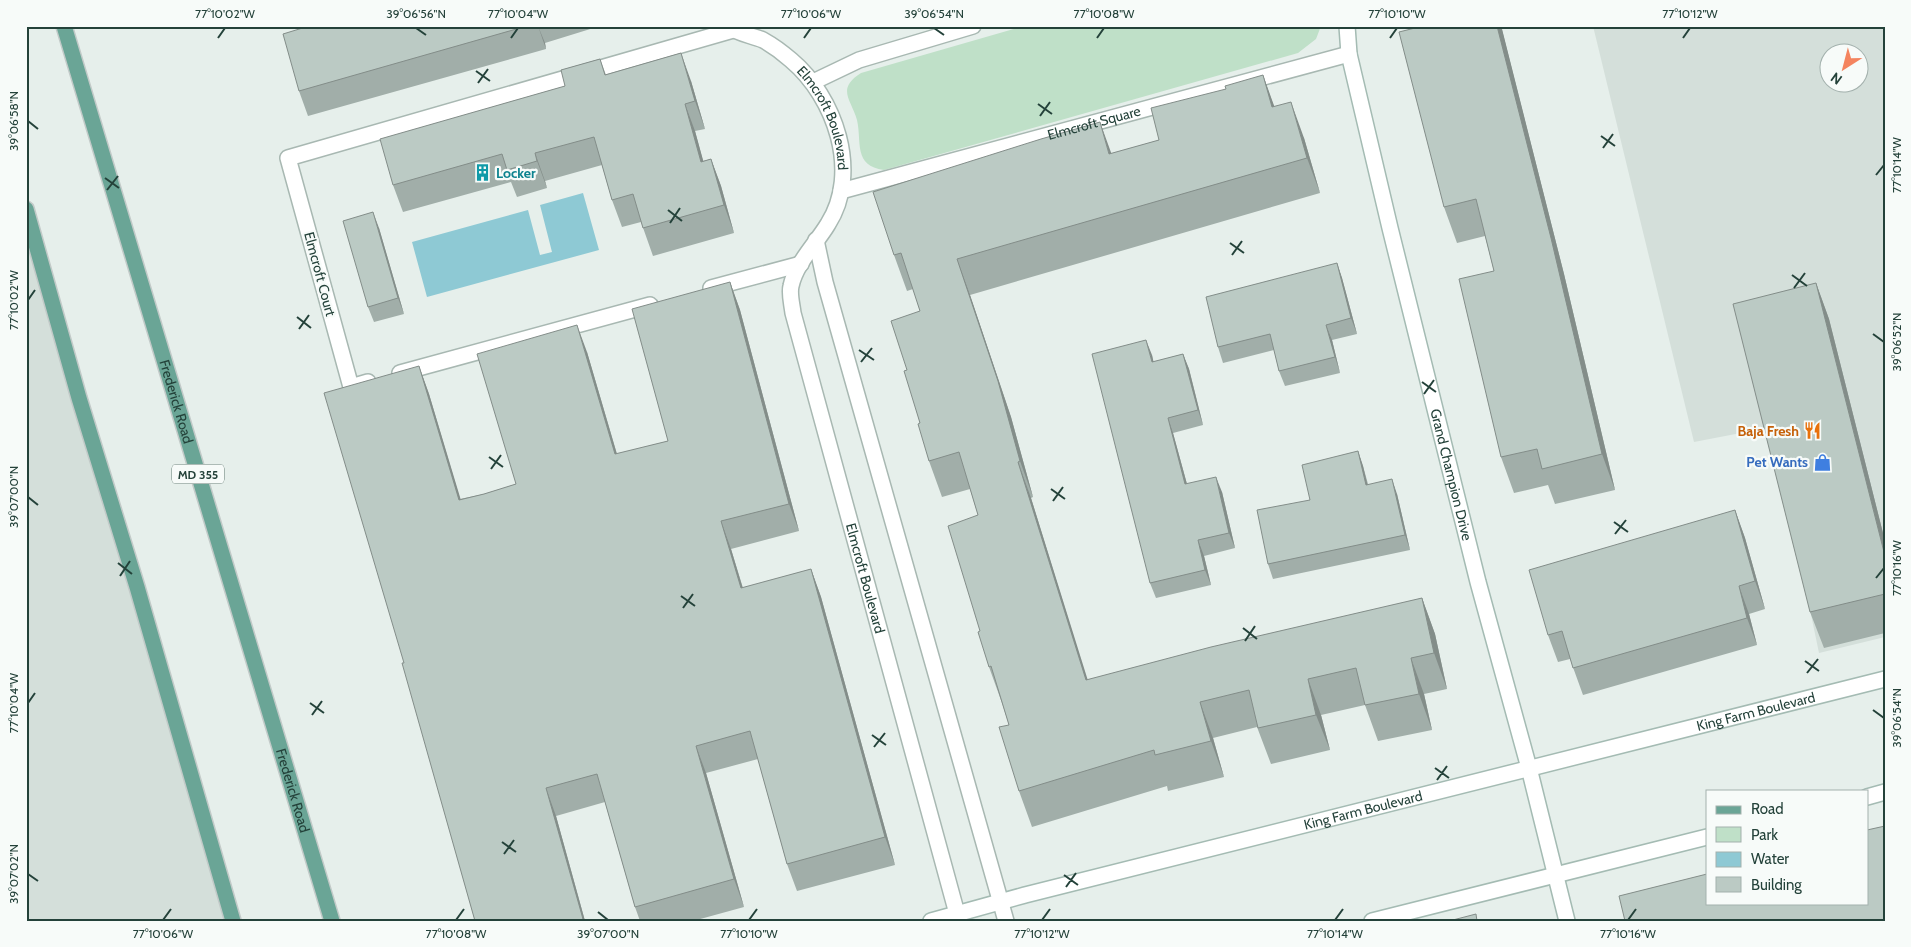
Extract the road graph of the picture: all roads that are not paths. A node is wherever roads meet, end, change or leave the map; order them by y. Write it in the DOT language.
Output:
graph roads {
  1 [pos="64,26"];
  2 [pos="758,26"];
  3 [pos="973,26"];
  4 [pos="1347,26"];
  5 [pos="730,28"];
  6 [pos="764,41"];
  7 [pos="1349,54"];
  8 [pos="814,82"];
  9 [pos="841,191"];
  10 [pos="26,209"];
  11 [pos="816,240"];
  12 [pos="801,264"];
  13 [pos="702,291"];
  14 [pos="664,301"];
  15 [pos="1885,679"];
  16 [pos="1529,768"];
  17 [pos="1885,792"];
  18 [pos="1868,797"];
  19 [pos="1706,837"];
  20 [pos="1556,876"];
  21 [pos="1001,901"];
  22 [pos="958,917"];
  23 [pos="233,921"];
  24 [pos="332,921"];
  25 [pos="931,921"];
  26 [pos="1006,921"];
  27 [pos="1372,921"];
  28 [pos="1567,921"];
  1 -- 24 [label="main road, Frederick Road / MD 355"];
  2 -- 6 [label="street"];
  3 -- 8 [label="street"];
  4 -- 7 [label="street, Grand Champion Drive"];
  5 -- 6 [label="street, Elmcroft Boulevard"];
  5 -- 14 [label="street, Elmcroft Court"];
  6 -- 8 [label="street, Elmcroft Boulevard"];
  7 -- 9 [label="street, Elmcroft Square"];
  7 -- 16 [label="street, Grand Champion Drive"];
  8 -- 9 [label="street, Elmcroft Boulevard"];
  9 -- 11 [label="street, Elmcroft Boulevard"];
  10 -- 23 [label="main road"];
  11 -- 12 [label="street, Elmcroft Boulevard"];
  11 -- 21 [label="street"];
  12 -- 13 [label="street"];
  12 -- 22 [label="street, Elmcroft Boulevard"];
  15 -- 16 [label="street, King Farm Boulevard"];
  16 -- 20 [label="street, Grand Champion Drive"];
  16 -- 21 [label="street, King Farm Boulevard"];
  17 -- 18 [label="street"];
  19 -- 20 [label="street"];
  20 -- 27 [label="street"];
  20 -- 28 [label="street, Grand Champion Drive"];
  21 -- 22 [label="street, King Farm Boulevard"];
  21 -- 26 [label="street"];
  22 -- 25 [label="street, King Farm Boulevard"];
}
